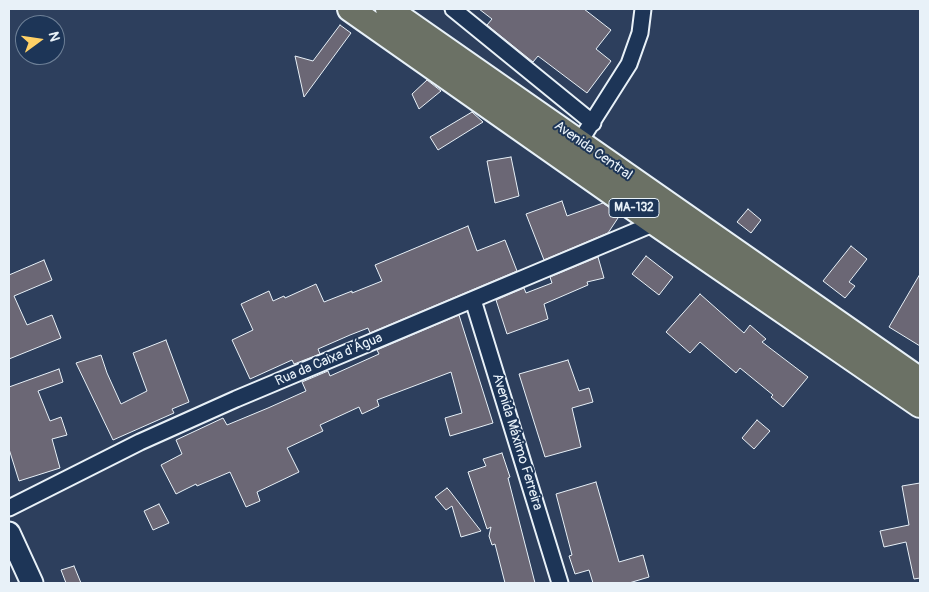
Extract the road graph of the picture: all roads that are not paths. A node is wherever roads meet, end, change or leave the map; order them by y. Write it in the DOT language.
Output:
graph roads {
  1 [pos="350,9"];
  2 [pos="388,9"];
  3 [pos="453,9"];
  4 [pos="643,9"];
  5 [pos="580,142"];
  6 [pos="655,223"];
  7 [pos="473,300"];
  8 [pos="920,380"];
  9 [pos="920,405"];
  10 [pos="9,508"];
  11 [pos="9,533"];
  12 [pos="32,583"];
  13 [pos="560,583"];
  1 -- 5 [label="main road, MA-132"];
  2 -- 5 [label="main road, Avenida Central / MA-132"];
  3 -- 5 [label="street"];
  4 -- 5 [label="street"];
  5 -- 6 [label="main road, MA-132"];
  5 -- 8 [label="main road, Avenida Central / MA-132"];
  6 -- 7 [label="street, Rua da Caixa d'Água"];
  6 -- 9 [label="main road, MA-132"];
  7 -- 10 [label="street, Rua da Caixa d'Água"];
  7 -- 13 [label="street, Avenida Máximo Ferreira"];
  11 -- 12 [label="street"];
}
